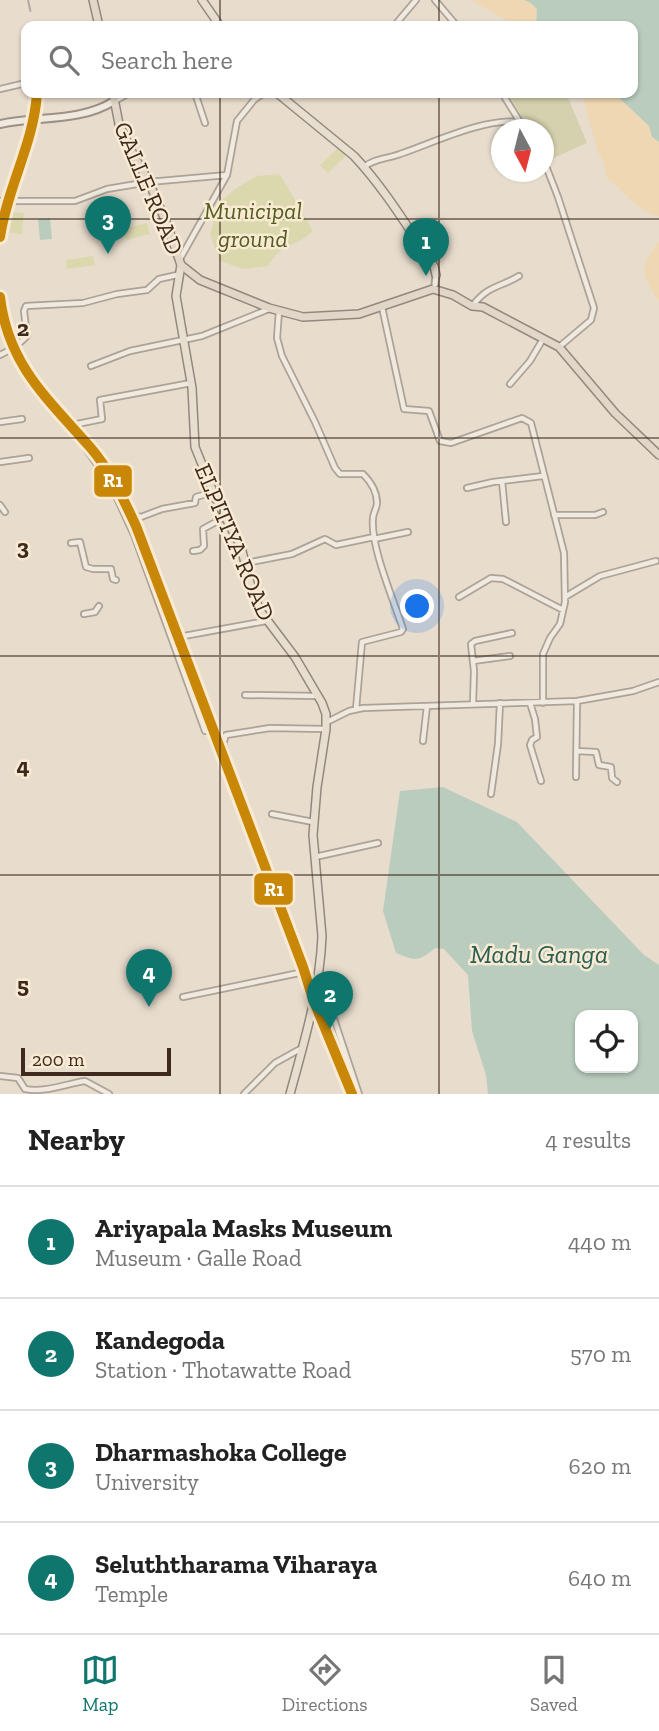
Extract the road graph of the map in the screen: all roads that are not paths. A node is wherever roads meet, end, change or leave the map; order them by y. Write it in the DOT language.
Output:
graph roads {
  1 [pos="93,0"];
  2 [pos="202,0"];
  3 [pos="416,0"];
  4 [pos="435,0"];
  5 [pos="98,21"];
  6 [pos="217,21"];
  7 [pos="398,21"];
  8 [pos="453,21"];
  9 [pos="21,84"];
  10 [pos="0,89"];
  11 [pos="112,98"];
  12 [pos="114,98"];
  13 [pos="197,98"];
  14 [pos="257,98"];
  15 [pos="285,98"];
  16 [pos="505,98"];
  17 [pos="513,110"];
  18 [pos="506,119"];
  19 [pos="518,119"];
  20 [pos="205,123"];
  21 [pos="0,124"];
  22 [pos="491,125"];
  23 [pos="364,167"];
  24 [pos="227,175"];
  25 [pos="149,182"];
  26 [pos="552,182"];
  27 [pos="0,200"];
  28 [pos="181,262"];
  29 [pos="177,275"];
  30 [pos="436,275"];
  31 [pos="519,276"];
  32 [pos="435,284"];
  33 [pos="453,295"];
  34 [pos="396,301"];
  35 [pos="472,306"];
  36 [pos="382,307"];
  37 [pos="269,309"];
  38 [pos="279,311"];
  39 [pos="544,339"];
  40 [pos="182,340"];
  41 [pos="559,347"];
  42 [pos="0,355"];
  43 [pos="91,366"];
  44 [pos="191,383"];
  45 [pos="510,384"];
  46 [pos="22,419"];
  47 [pos="0,422"];
  48 [pos="77,424"];
  49 [pos="85,447"];
  50 [pos="659,455"];
  51 [pos="29,458"];
  52 [pos="0,462"];
  53 [pos="543,476"];
  54 [pos="502,481"];
  55 [pos="467,488"];
  56 [pos="213,492"];
  57 [pos="0,505"];
  58 [pos="5,512"];
  59 [pos="603,512"];
  60 [pos="125,514"];
  61 [pos="555,515"];
  62 [pos="225,517"];
  63 [pos="506,522"];
  64 [pos="408,532"];
  65 [pos="374,538"];
  66 [pos="71,543"];
  67 [pos="193,551"];
  68 [pos="656,561"];
  69 [pos="245,563"];
  70 [pos="116,580"];
  71 [pos="459,597"];
  72 [pos="565,597"];
  73 [pos="99,606"];
  74 [pos="563,610"];
  75 [pos="84,614"];
  76 [pos="266,621"];
  77 [pos="512,633"];
  78 [pos="177,650"];
  79 [pos="510,656"];
  80 [pos="473,661"];
  81 [pos="659,682"];
  82 [pos="245,695"];
  83 [pos="318,696"];
  84 [pos="577,701"];
  85 [pos="500,703"];
  86 [pos="530,703"];
  87 [pos="543,703"];
  88 [pos="473,705"];
  89 [pos="427,706"];
  90 [pos="356,709"];
  91 [pos="213,720"];
  92 [pos="327,725"];
  93 [pos="205,731"];
  94 [pos="223,738"];
  95 [pos="423,741"];
  96 [pos="577,751"];
  97 [pos="576,777"];
  98 [pos="541,781"];
  99 [pos="617,782"];
  100 [pos="236,784"];
  101 [pos="491,794"];
  102 [pos="272,814"];
  103 [pos="313,822"];
  104 [pos="378,843"];
  105 [pos="315,857"];
  106 [pos="299,973"];
  107 [pos="317,980"];
  108 [pos="348,992"];
  109 [pos="183,997"];
  110 [pos="302,1048"];
  111 [pos="0,1076"];
  112 [pos="109,1094"];
  113 [pos="244,1094"];
  114 [pos="290,1094"];
  115 [pos="359,1094"];
  1 -- 5 [label="highway"];
  2 -- 6 [label="main road"];
  3 -- 7 [label="street"];
  4 -- 8 [label="street"];
  9 -- 10 [label="street"];
  11 -- 21 [label="main road"];
  12 -- 25 [label="highway, GALLE ROAD"];
  13 -- 20 [label="street"];
  14 -- 24 [label="street"];
  15 -- 23 [label="main road"];
  16 -- 17 [label="street"];
  17 -- 18 [label="street"];
  17 -- 19 [label="street"];
  22 -- 23 [label="street"];
  23 -- 30 [label="main road"];
  24 -- 25 [label="street"];
  24 -- 28 [label="street"];
  25 -- 27 [label="street"];
  25 -- 28 [label="highway, GALLE ROAD"];
  26 -- 41 [label="street"];
  28 -- 29 [label="main road, ELPITIYA ROAD"];
  28 -- 37 [label="highway, GALLE ROAD"];
  29 -- 40 [label="main road, ELPITIYA ROAD"];
  29 -- 42 [label="street"];
  30 -- 32 [label="street"];
  31 -- 35 [label="street"];
  32 -- 33 [label="highway, GALLE ROAD"];
  32 -- 34 [label="highway, GALLE ROAD"];
  33 -- 34 [label="highway, GALLE ROAD"];
  33 -- 35 [label="highway, GALLE ROAD"];
  34 -- 36 [label="highway, GALLE ROAD"];
  35 -- 39 [label="highway, GALLE ROAD"];
  36 -- 38 [label="highway, GALLE ROAD"];
  36 -- 53 [label="street"];
  37 -- 38 [label="highway, GALLE ROAD"];
  37 -- 40 [label="street"];
  38 -- 65 [label="street"];
  39 -- 41 [label="highway, GALLE ROAD"];
  39 -- 45 [label="street"];
  40 -- 43 [label="street"];
  40 -- 44 [label="main road, ELPITIYA ROAD"];
  41 -- 50 [label="highway, GALLE ROAD"];
  44 -- 48 [label="street"];
  44 -- 56 [label="main road, ELPITIYA ROAD"];
  46 -- 47 [label="street"];
  49 -- 60 [label="street"];
  51 -- 52 [label="street"];
  53 -- 54 [label="street"];
  53 -- 61 [label="street"];
  54 -- 55 [label="street"];
  54 -- 63 [label="street"];
  56 -- 60 [label="street"];
  56 -- 62 [label="main road, ELPITIYA ROAD"];
  57 -- 58 [label="street"];
  59 -- 61 [label="street"];
  60 -- 78 [label="street"];
  61 -- 72 [label="street"];
  62 -- 67 [label="street"];
  62 -- 69 [label="main road, ELPITIYA ROAD"];
  64 -- 65 [label="street"];
  65 -- 69 [label="street"];
  65 -- 90 [label="street"];
  66 -- 70 [label="street"];
  68 -- 72 [label="street"];
  69 -- 76 [label="main road, ELPITIYA ROAD"];
  71 -- 74 [label="street"];
  72 -- 74 [label="street"];
  73 -- 75 [label="street"];
  74 -- 87 [label="street"];
  76 -- 78 [label="street"];
  76 -- 83 [label="main road, ELPITIYA ROAD"];
  77 -- 80 [label="street"];
  78 -- 93 [label="street"];
  79 -- 80 [label="street"];
  80 -- 88 [label="street"];
  81 -- 84 [label="street"];
  82 -- 83 [label="street"];
  83 -- 92 [label="main road, ELPITIYA ROAD"];
  84 -- 87 [label="street"];
  84 -- 96 [label="street"];
  85 -- 86 [label="street"];
  85 -- 88 [label="street"];
  85 -- 101 [label="street"];
  86 -- 87 [label="street"];
  86 -- 98 [label="street"];
  88 -- 89 [label="street"];
  89 -- 90 [label="street"];
  89 -- 95 [label="street"];
  90 -- 92 [label="street"];
  91 -- 94 [label="street"];
  92 -- 94 [label="street"];
  92 -- 103 [label="main road, ELPITIYA ROAD"];
  94 -- 100 [label="street"];
  96 -- 97 [label="street"];
  96 -- 99 [label="street"];
  102 -- 103 [label="street"];
  103 -- 105 [label="main road, ELPITIYA ROAD"];
  104 -- 105 [label="street"];
  105 -- 107 [label="main road, ELPITIYA ROAD"];
  106 -- 109 [label="street"];
  107 -- 108 [label="street"];
  107 -- 110 [label="main road, ELPITIYA ROAD"];
  107 -- 115 [label="street"];
  110 -- 113 [label="street"];
  110 -- 114 [label="main road, ELPITIYA ROAD"];
  111 -- 112 [label="street"];
}
